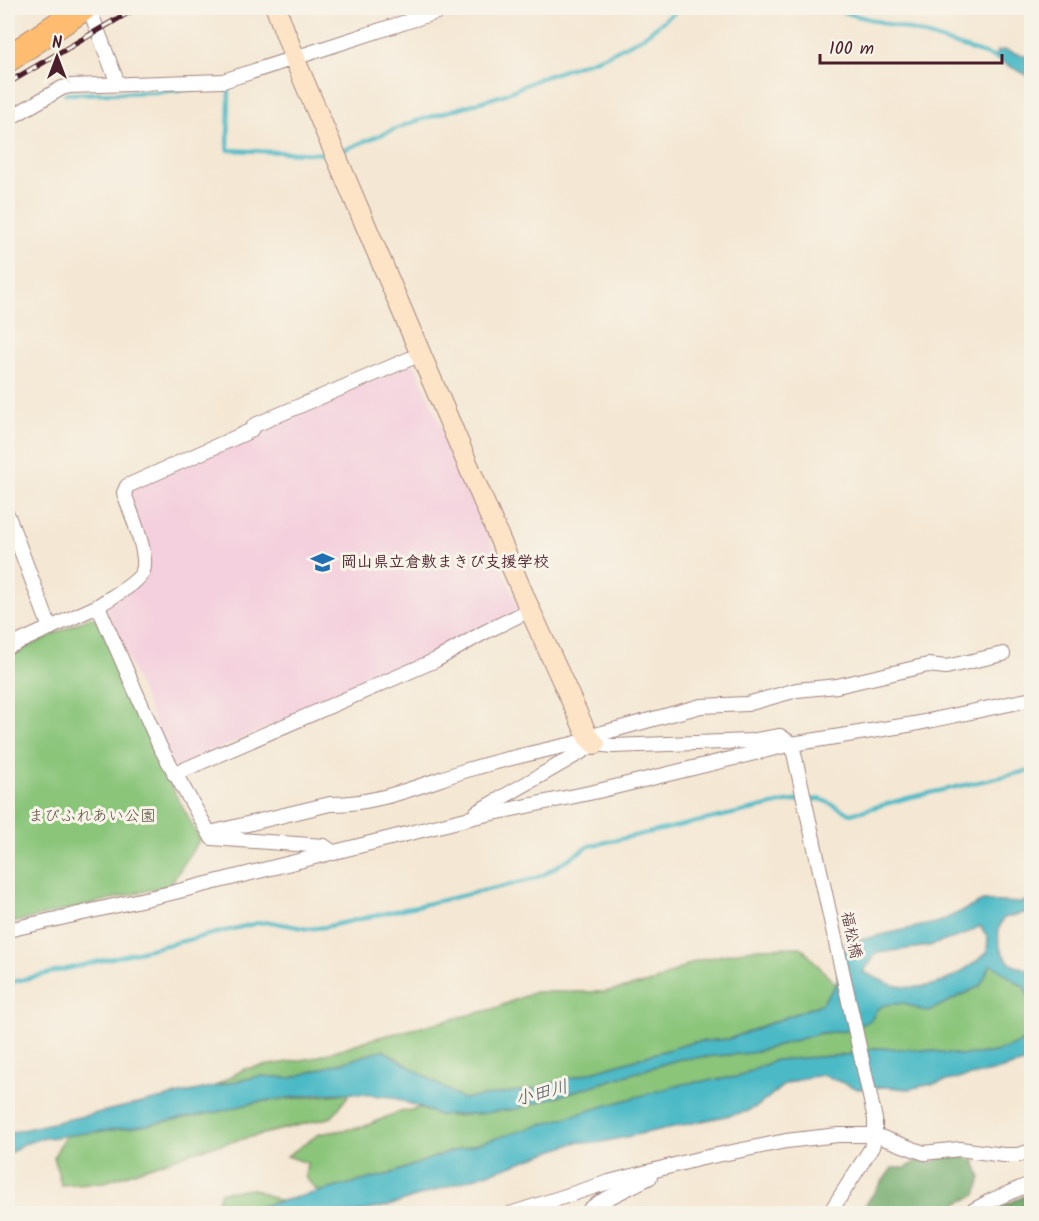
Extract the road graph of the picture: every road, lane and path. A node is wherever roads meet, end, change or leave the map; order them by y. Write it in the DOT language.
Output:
graph roads {
  1 [pos="83,8"];
  2 [pos="89,8"];
  3 [pos="276,8"];
  4 [pos="449,8"];
  5 [pos="8,59"];
  6 [pos="296,62"];
  7 [pos="118,84"];
  8 [pos="8,119"];
  9 [pos="421,354"];
  10 [pos="8,516"];
  11 [pos="98,606"];
  12 [pos="530,610"];
  13 [pos="50,628"];
  14 [pos="8,647"];
  15 [pos="1003,654"];
  16 [pos="1032,699"];
  17 [pos="591,741"];
  18 [pos="794,751"];
  19 [pos="174,774"];
  20 [pos="474,817"];
  21 [pos="210,833"];
  22 [pos="334,853"];
  23 [pos="8,930"];
  24 [pos="876,1135"];
  25 [pos="1032,1151"];
  26 [pos="662,1168"];
  27 [pos="1032,1183"];
  28 [pos="510,1214"];
  29 [pos="590,1214"];
  30 [pos="829,1214"];
  31 [pos="967,1214"];
  1 -- 5 [label="highway"];
  2 -- 7 [label="street"];
  3 -- 6 [label="street"];
  4 -- 6 [label="street"];
  6 -- 7 [label="street"];
  6 -- 9 [label="street"];
  7 -- 8 [label="street"];
  9 -- 11 [label="street"];
  9 -- 12 [label="street"];
  10 -- 13 [label="street"];
  11 -- 13 [label="street"];
  11 -- 19 [label="street"];
  12 -- 17 [label="street"];
  12 -- 19 [label="street"];
  13 -- 14 [label="street"];
  15 -- 17 [label="street"];
  16 -- 18 [label="street"];
  17 -- 18 [label="street"];
  17 -- 20 [label="street"];
  17 -- 21 [label="street"];
  18 -- 20 [label="street"];
  18 -- 24 [label="street, 福松橋"];
  19 -- 21 [label="street"];
  20 -- 22 [label="street"];
  21 -- 22 [label="street"];
  22 -- 23 [label="street"];
  24 -- 25 [label="street"];
  24 -- 26 [label="street"];
  24 -- 30 [label="street"];
  26 -- 28 [label="street"];
  26 -- 29 [label="street"];
  27 -- 31 [label="street"];
}
